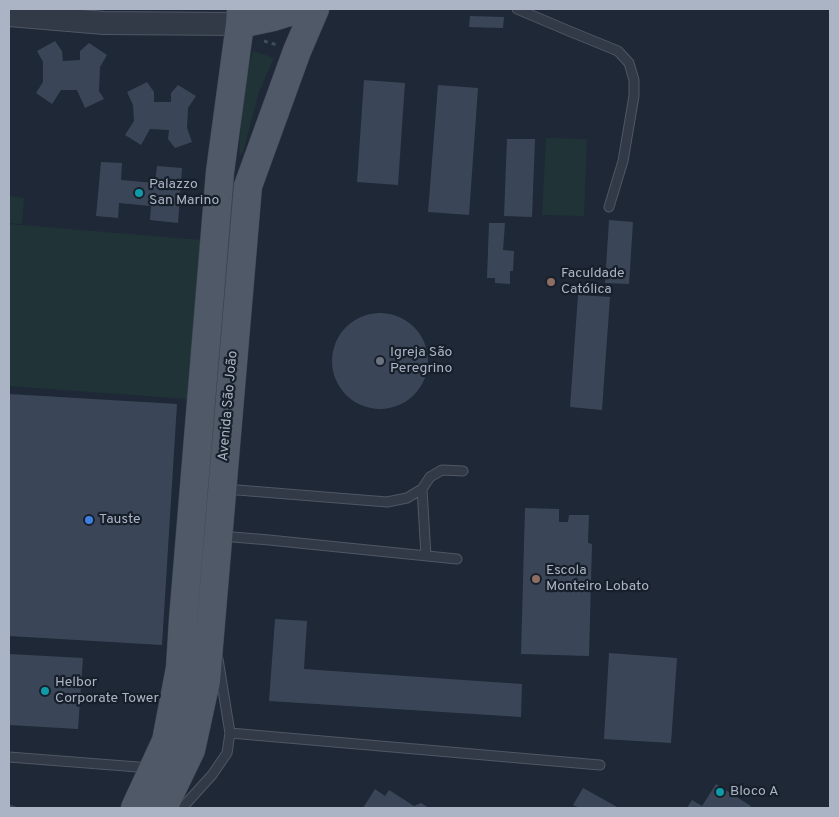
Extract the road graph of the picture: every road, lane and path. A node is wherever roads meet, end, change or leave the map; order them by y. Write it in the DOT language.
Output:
graph roads {
  1 [pos="299,9"];
  2 [pos="315,9"];
  3 [pos="517,9"];
  4 [pos="9,15"];
  5 [pos="241,16"];
  6 [pos="609,207"];
  7 [pos="463,471"];
  8 [pos="222,489"];
  9 [pos="422,489"];
  10 [pos="218,536"];
  11 [pos="426,556"];
  12 [pos="457,559"];
  13 [pos="211,624"];
  14 [pos="230,733"];
  15 [pos="9,757"];
  16 [pos="600,765"];
  17 [pos="153,769"];
  18 [pos="135,808"];
  19 [pos="163,808"];
  20 [pos="182,808"];
  1 -- 5 [label="main road"];
  2 -- 8 [label="main road, Avenida São João"];
  3 -- 6 [label="lane"];
  4 -- 5 [label="street"];
  5 -- 17 [label="main road, Avenida São João"];
  7 -- 9 [label="lane"];
  8 -- 9 [label="lane"];
  8 -- 10 [label="main road, Avenida São João"];
  9 -- 11 [label="lane"];
  10 -- 11 [label="lane"];
  10 -- 13 [label="main road, Avenida São João"];
  11 -- 12 [label="lane"];
  13 -- 14 [label="lane"];
  13 -- 19 [label="main road, Avenida São João"];
  14 -- 16 [label="lane"];
  14 -- 20 [label="lane"];
  15 -- 17 [label="lane"];
  17 -- 18 [label="main road, Avenida São João"];
}
